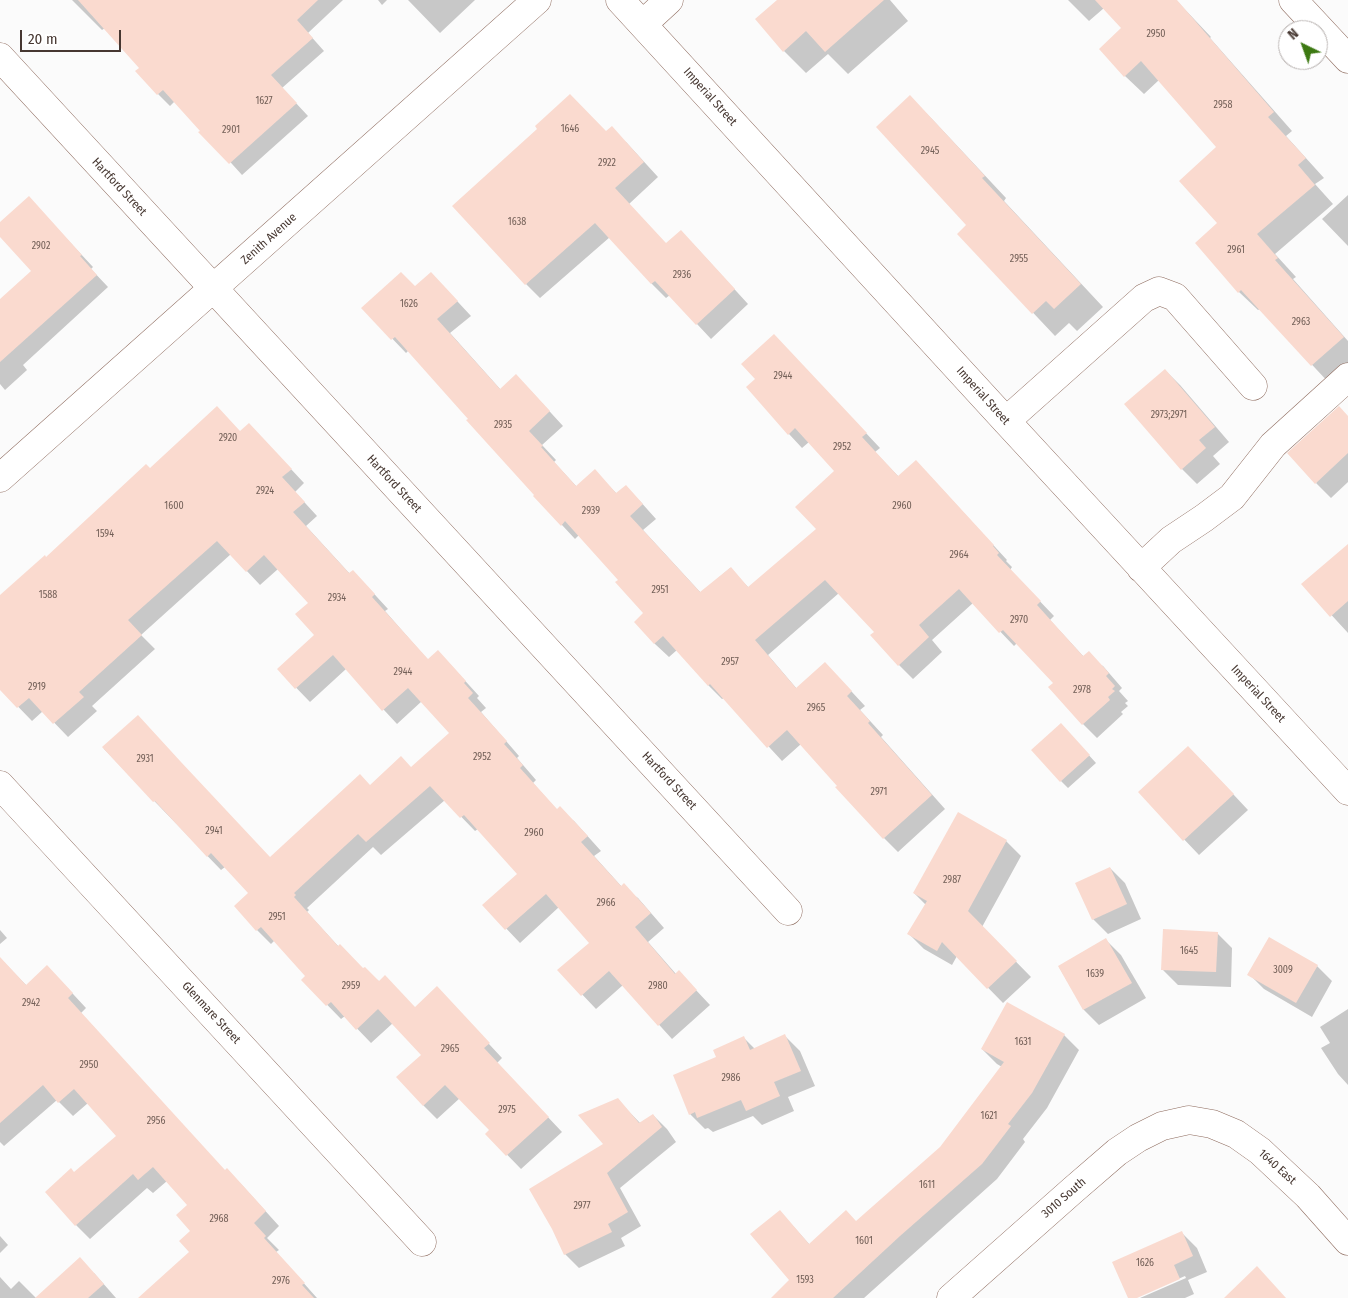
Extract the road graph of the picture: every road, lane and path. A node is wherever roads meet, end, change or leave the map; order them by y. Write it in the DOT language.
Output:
graph roads {
  1 [pos="537,0"];
  2 [pos="620,0"];
  3 [pos="669,0"];
  4 [pos="1293,0"];
  5 [pos="643,24"];
  6 [pos="0,57"];
  7 [pos="1348,59"];
  8 [pos="214,288"];
  9 [pos="1348,377"];
  10 [pos="1253,386"];
  11 [pos="1006,421"];
  12 [pos="0,478"];
  13 [pos="1141,568"];
  14 [pos="0,785"];
  15 [pos="1348,791"];
  16 [pos="788,910"];
  17 [pos="1189,1120"];
  18 [pos="1348,1241"];
  19 [pos="422,1242"];
  20 [pos="951,1298"];
  1 -- 8 [label="street, Zenith Avenue"];
  2 -- 5 [label="street, Imperial Street"];
  3 -- 5 [label="street"];
  4 -- 7 [label="street"];
  5 -- 11 [label="street, Imperial Street"];
  6 -- 8 [label="street, Hartford Street"];
  8 -- 12 [label="street, Zenith Avenue"];
  8 -- 16 [label="street, Hartford Street"];
  9 -- 13 [label="street"];
  10 -- 11 [label="street"];
  11 -- 13 [label="street, Imperial Street"];
  13 -- 15 [label="street, Imperial Street"];
  14 -- 19 [label="street, Glenmare Street"];
  17 -- 18 [label="street, 1640 East"];
  17 -- 20 [label="street, 3010 South"];
}
